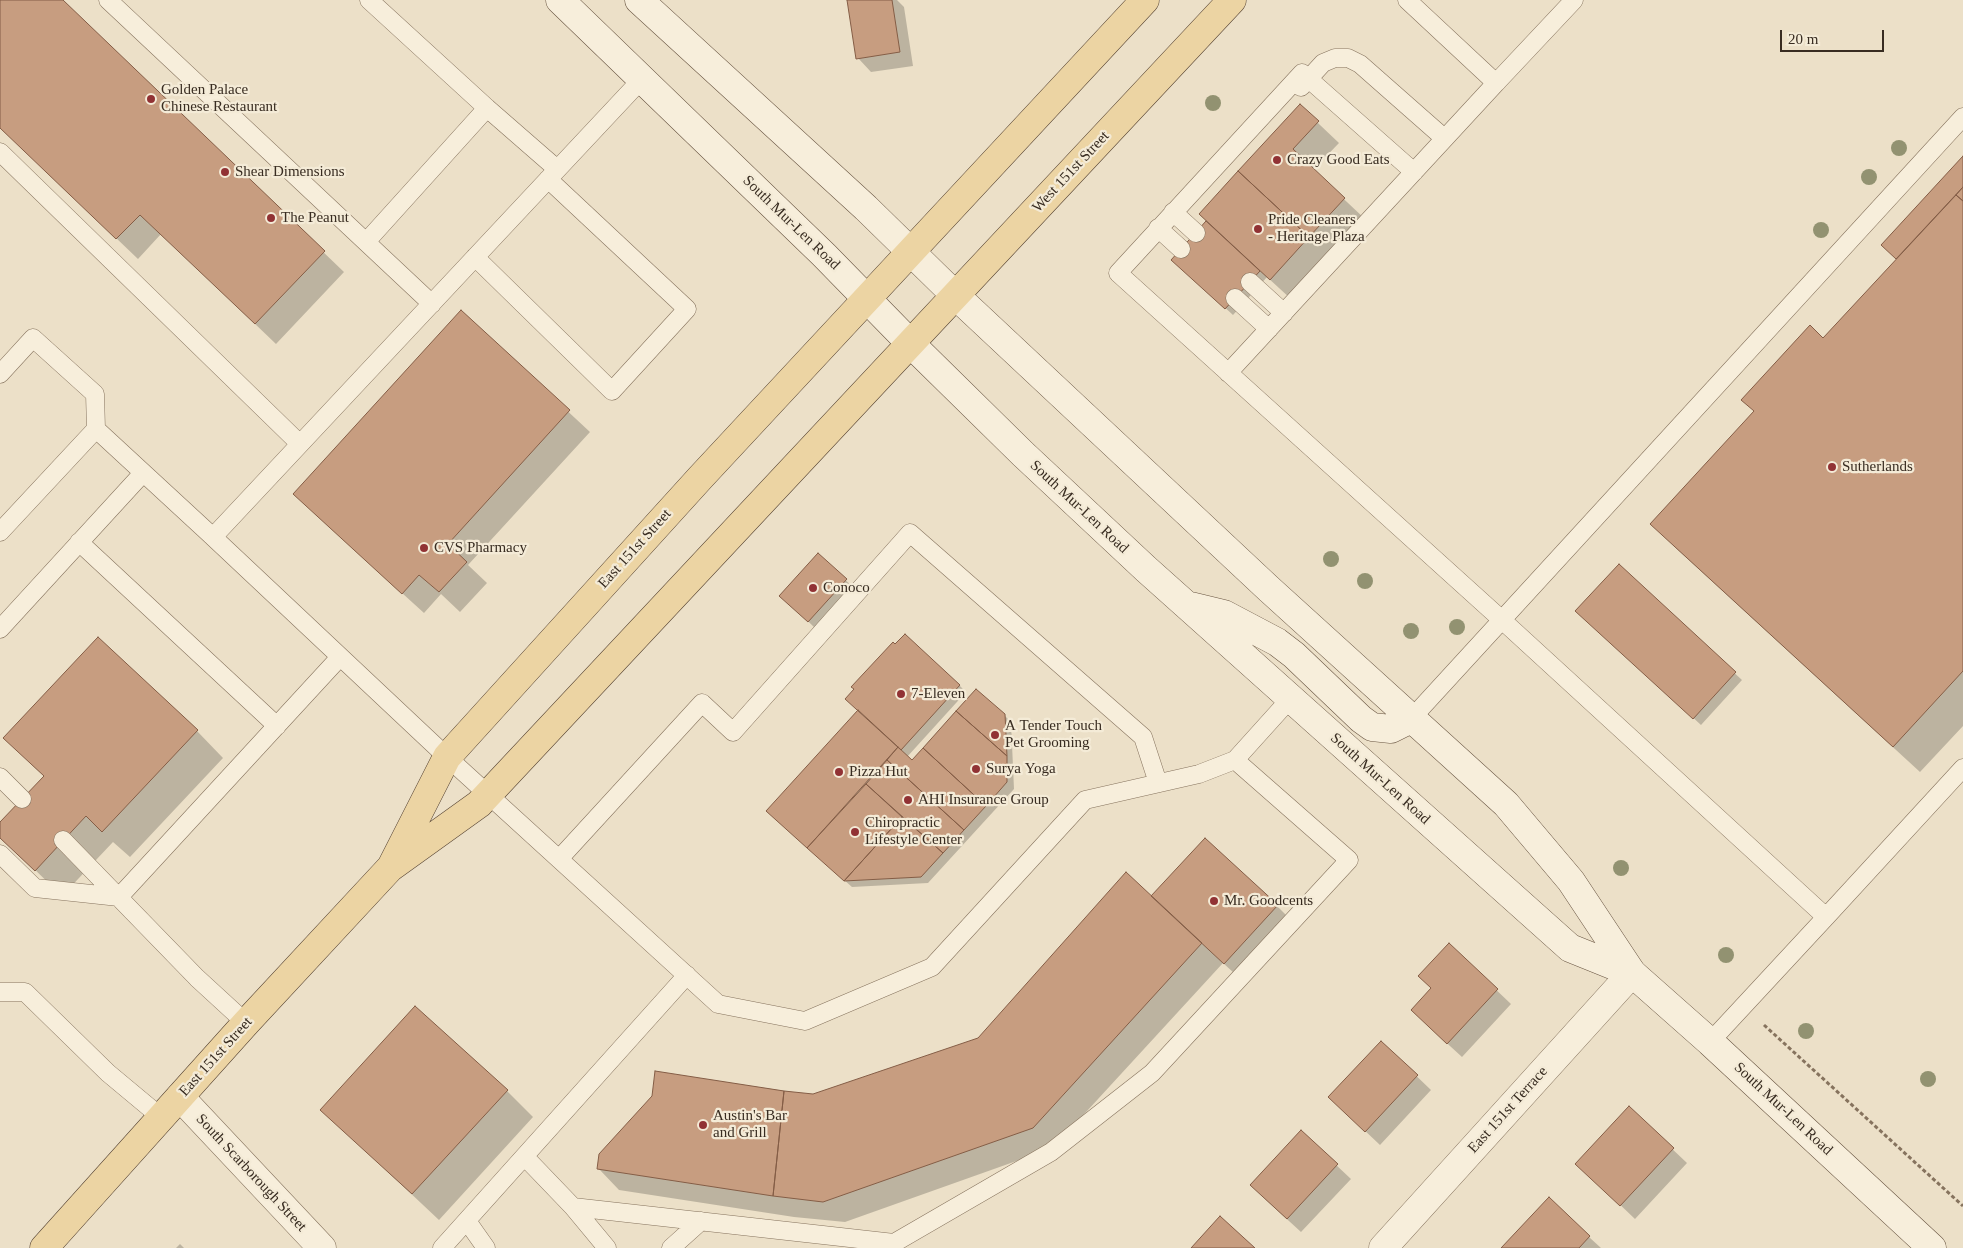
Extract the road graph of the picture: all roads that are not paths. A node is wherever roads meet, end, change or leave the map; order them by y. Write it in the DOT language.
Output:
graph roads {
  1 [pos="108,0"];
  2 [pos="370,0"];
  3 [pos="560,0"];
  4 [pos="640,0"];
  5 [pos="1145,0"];
  6 [pos="1232,0"];
  7 [pos="1407,0"];
  8 [pos="1574,0"];
  9 [pos="1308,78"];
  10 [pos="642,79"];
  11 [pos="1496,83"];
  12 [pos="487,108"];
  13 [pos="1963,117"];
  14 [pos="1444,138"];
  15 [pos="0,152"];
  16 [pos="1414,172"];
  17 [pos="553,174"];
  18 [pos="1173,212"];
  19 [pos="1158,228"];
  20 [pos="1196,233"];
  21 [pos="366,242"];
  22 [pos="1181,249"];
  23 [pos="911,252"];
  24 [pos="475,257"];
  25 [pos="1250,282"];
  26 [pos="955,295"];
  27 [pos="867,298"];
  28 [pos="1235,298"];
  29 [pos="432,304"];
  30 [pos="1284,313"];
  31 [pos="1269,329"];
  32 [pos="910,343"];
  33 [pos="1228,372"];
  34 [pos="0,374"];
  35 [pos="96,429"];
  36 [pos="300,444"];
  37 [pos="143,472"];
  38 [pos="0,532"];
  39 [pos="214,537"];
  40 [pos="79,542"];
  41 [pos="1186,605"];
  42 [pos="1502,620"];
  43 [pos="0,629"];
  44 [pos="340,657"];
  45 [pos="1290,699"];
  46 [pos="1411,718"];
  47 [pos="277,726"];
  48 [pos="447,757"];
  49 [pos="1235,760"];
  50 [pos="1963,768"];
  51 [pos="0,777"];
  52 [pos="1158,783"];
  53 [pos="488,794"];
  54 [pos="22,799"];
  55 [pos="63,840"];
  56 [pos="0,854"];
  57 [pos="559,859"];
  58 [pos="390,868"];
  59 [pos="119,897"];
  60 [pos="1826,917"];
  61 [pos="1632,973"];
  62 [pos="687,975"];
  63 [pos="0,992"];
  64 [pos="246,1023"];
  65 [pos="1710,1042"];
  66 [pos="180,1097"];
  67 [pos="162,1118"];
  68 [pos="525,1157"];
  69 [pos="573,1207"];
  70 [pos="466,1221"];
  71 [pos="701,1221"];
  72 [pos="44,1248"];
  73 [pos="322,1248"];
  74 [pos="442,1248"];
  75 [pos="486,1248"];
  76 [pos="607,1248"];
  77 [pos="671,1248"];
  78 [pos="1383,1248"];
  79 [pos="1932,1248"];
  1 -- 21 [label="lane"];
  2 -- 12 [label="lane"];
  3 -- 10 [label="main road, South Mur-Len Road"];
  4 -- 23 [label="main road, South Mur-Len Road"];
  5 -- 23 [label="main road"];
  6 -- 26 [label="main road, West 151st Street"];
  7 -- 11 [label="lane"];
  8 -- 11 [label="lane"];
  9 -- 14 [label="lane"];
  9 -- 16 [label="lane"];
  9 -- 18 [label="lane"];
  10 -- 17 [label="lane"];
  10 -- 27 [label="main road, South Mur-Len Road"];
  11 -- 14 [label="lane"];
  12 -- 17 [label="lane"];
  12 -- 21 [label="lane"];
  13 -- 42 [label="lane"];
  14 -- 16 [label="lane"];
  15 -- 36 [label="lane"];
  16 -- 30 [label="lane"];
  17 -- 24 [label="lane"];
  17 -- 24 [label="lane"];
  18 -- 19 [label="lane"];
  18 -- 20 [label="lane"];
  19 -- 22 [label="lane"];
  19 -- 33 [label="lane"];
  21 -- 29 [label="lane"];
  23 -- 26 [label="main road, South Mur-Len Road"];
  23 -- 27 [label="main road, East 151st Street"];
  24 -- 29 [label="lane"];
  25 -- 30 [label="lane"];
  26 -- 32 [label="main road, West 151st Street"];
  26 -- 46 [label="main road, South Mur-Len Road"];
  27 -- 32 [label="main road, South Mur-Len Road"];
  27 -- 48 [label="main road, East 151st Street"];
  28 -- 31 [label="lane"];
  29 -- 36 [label="lane"];
  30 -- 31 [label="lane"];
  31 -- 33 [label="lane"];
  32 -- 41 [label="main road, South Mur-Len Road"];
  32 -- 53 [label="main road, East 151st Street"];
  33 -- 42 [label="lane"];
  34 -- 35 [label="lane"];
  35 -- 37 [label="lane"];
  35 -- 38 [label="lane"];
  36 -- 39 [label="lane"];
  37 -- 39 [label="lane"];
  37 -- 40 [label="lane"];
  39 -- 44 [label="lane"];
  40 -- 43 [label="lane"];
  40 -- 47 [label="lane"];
  41 -- 45 [label="main road, South Mur-Len Road"];
  41 -- 46 [label="main road"];
  42 -- 46 [label="lane"];
  42 -- 60 [label="lane"];
  44 -- 47 [label="lane"];
  44 -- 48 [label="lane"];
  45 -- 49 [label="lane"];
  45 -- 61 [label="main road, South Mur-Len Road"];
  46 -- 61 [label="main road, South Mur-Len Road"];
  47 -- 59 [label="lane"];
  48 -- 53 [label="lane"];
  48 -- 58 [label="main road, East 151st Street"];
  49 -- 52 [label="lane"];
  49 -- 71 [label="lane"];
  50 -- 60 [label="lane"];
  51 -- 54 [label="lane"];
  52 -- 57 [label="lane"];
  52 -- 62 [label="lane"];
  53 -- 57 [label="lane"];
  53 -- 58 [label="main road, East 151st Street"];
  55 -- 59 [label="lane"];
  56 -- 59 [label="lane"];
  57 -- 62 [label="lane"];
  58 -- 64 [label="main road, East 151st Street"];
  59 -- 64 [label="lane"];
  60 -- 65 [label="lane"];
  61 -- 65 [label="main road, South Mur-Len Road"];
  61 -- 78 [label="main road, East 151st Terrace"];
  62 -- 68 [label="lane"];
  63 -- 67 [label="lane"];
  64 -- 66 [label="main road, East 151st Street"];
  65 -- 79 [label="main road, South Mur-Len Road"];
  66 -- 67 [label="main road, East 151st Street"];
  66 -- 73 [label="main road, South Scarborough Street"];
  67 -- 72 [label="main road, East 151st Street"];
  68 -- 69 [label="lane"];
  68 -- 70 [label="lane"];
  69 -- 71 [label="lane"];
  69 -- 76 [label="lane"];
  70 -- 74 [label="lane"];
  70 -- 75 [label="lane"];
  71 -- 77 [label="lane"];
}
